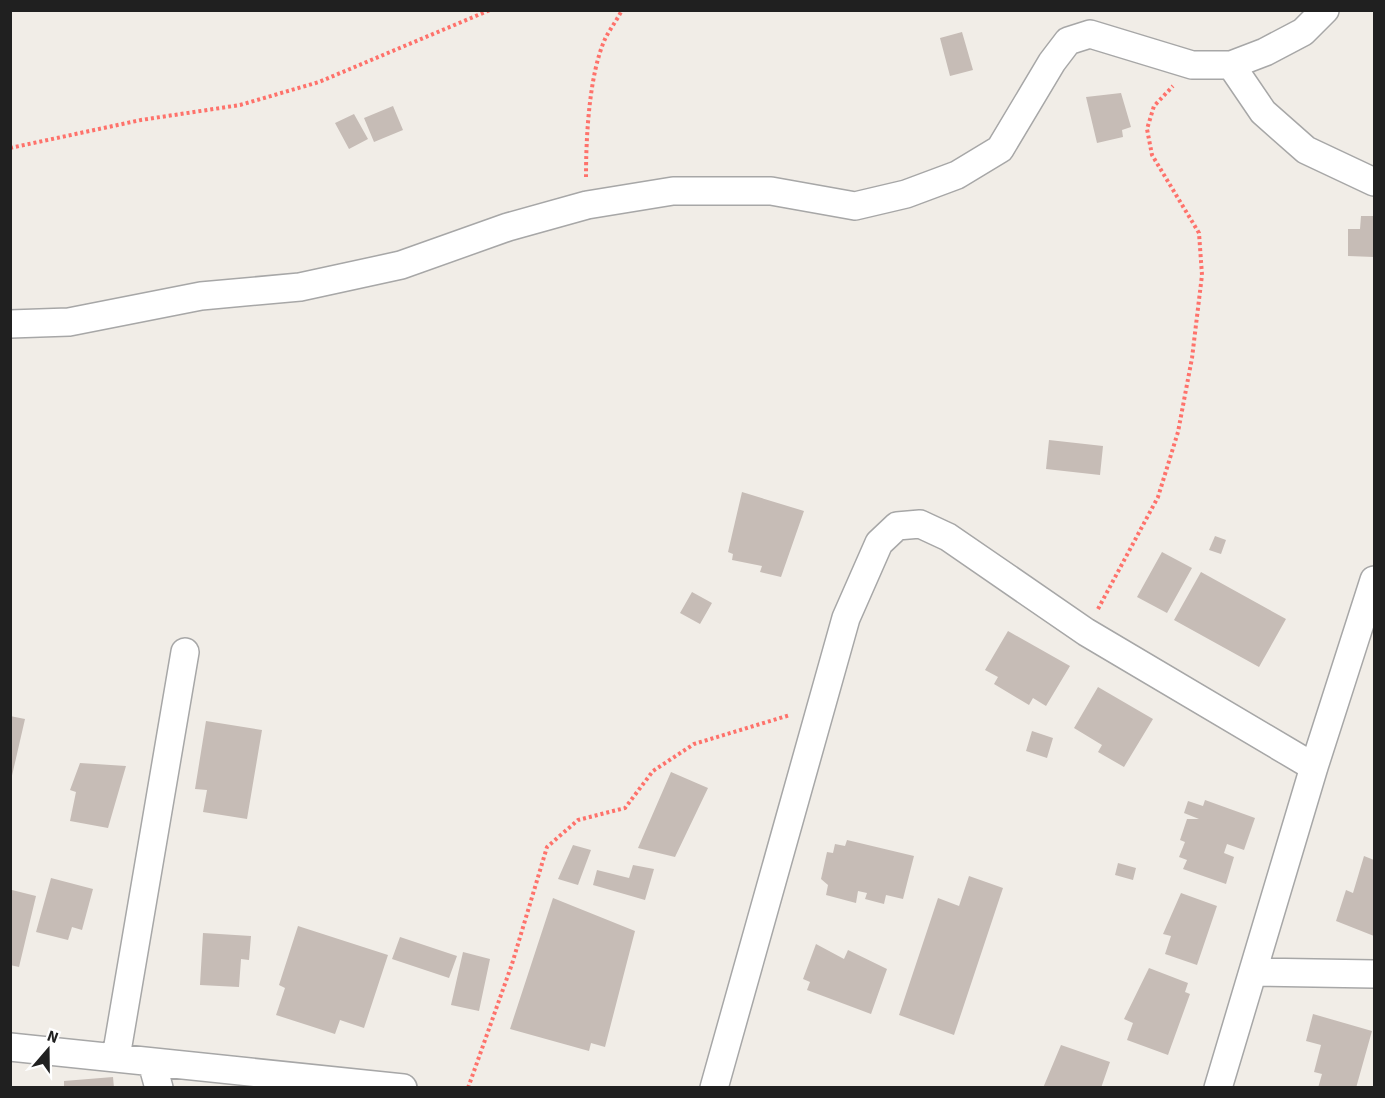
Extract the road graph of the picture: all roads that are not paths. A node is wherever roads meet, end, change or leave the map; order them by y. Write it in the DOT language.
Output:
graph roads {
  1 [pos="1325,10"];
  2 [pos="1231,65"];
  3 [pos="1374,182"];
  4 [pos="10,324"];
  5 [pos="1374,580"];
  6 [pos="185,652"];
  7 [pos="1314,767"];
  8 [pos="1254,972"];
  9 [pos="1374,974"];
  10 [pos="10,1047"];
  11 [pos="116,1057"];
  12 [pos="156,1075"];
  13 [pos="403,1088"];
  14 [pos="714,1088"];
  15 [pos="1218,1088"];
  1 -- 2 [label="street"];
  2 -- 3 [label="street"];
  2 -- 4 [label="street"];
  5 -- 7 [label="street"];
  6 -- 11 [label="street"];
  7 -- 8 [label="street"];
  7 -- 14 [label="street"];
  8 -- 9 [label="street"];
  8 -- 15 [label="street"];
  10 -- 11 [label="street"];
  11 -- 12 [label="street"];
  12 -- 13 [label="street"];
}
